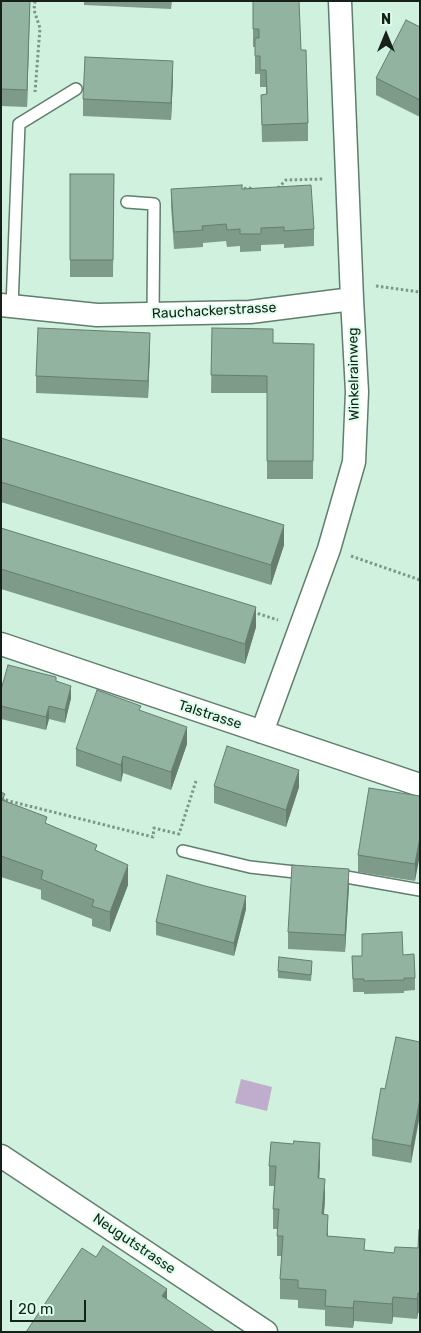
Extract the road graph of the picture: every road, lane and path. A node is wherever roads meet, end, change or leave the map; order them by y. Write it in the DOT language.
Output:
graph roads {
  1 [pos="35,1"];
  2 [pos="340,1"];
  3 [pos="76,89"];
  4 [pos="33,115"];
  5 [pos="347,177"];
  6 [pos="233,190"];
  7 [pos="256,190"];
  8 [pos="276,190"];
  9 [pos="126,202"];
  10 [pos="420,292"];
  11 [pos="352,299"];
  12 [pos="6,306"];
  13 [pos="153,314"];
  14 [pos="329,549"];
  15 [pos="420,580"];
  16 [pos="247,611"];
  17 [pos="300,626"];
  18 [pos="1,644"];
  19 [pos="262,732"];
  20 [pos="196,781"];
  21 [pos="420,785"];
  22 [pos="1,798"];
  23 [pos="183,851"];
  24 [pos="420,890"];
  25 [pos="1,1156"];
  26 [pos="266,1332"];
  1 -- 4 [label="path"];
  2 -- 5 [label="street, Winkelrainweg"];
  3 -- 4 [label="lane"];
  4 -- 12 [label="lane"];
  5 -- 8 [label="path"];
  5 -- 11 [label="street, Winkelrainweg"];
  6 -- 7 [label="path"];
  9 -- 13 [label="lane"];
  10 -- 11 [label="path"];
  11 -- 13 [label="street, Rauchackerstrasse"];
  11 -- 14 [label="street, Winkelrainweg"];
  12 -- 13 [label="street, Rauchackerstrasse"];
  14 -- 15 [label="path"];
  14 -- 17 [label="street, Winkelrainweg"];
  16 -- 17 [label="path"];
  17 -- 19 [label="street, Winkelrainweg"];
  18 -- 19 [label="street, Talstrasse"];
  19 -- 21 [label="street, Talstrasse"];
  20 -- 22 [label="path"];
  23 -- 24 [label="lane"];
  25 -- 26 [label="street, Neugutstrasse"];
}
